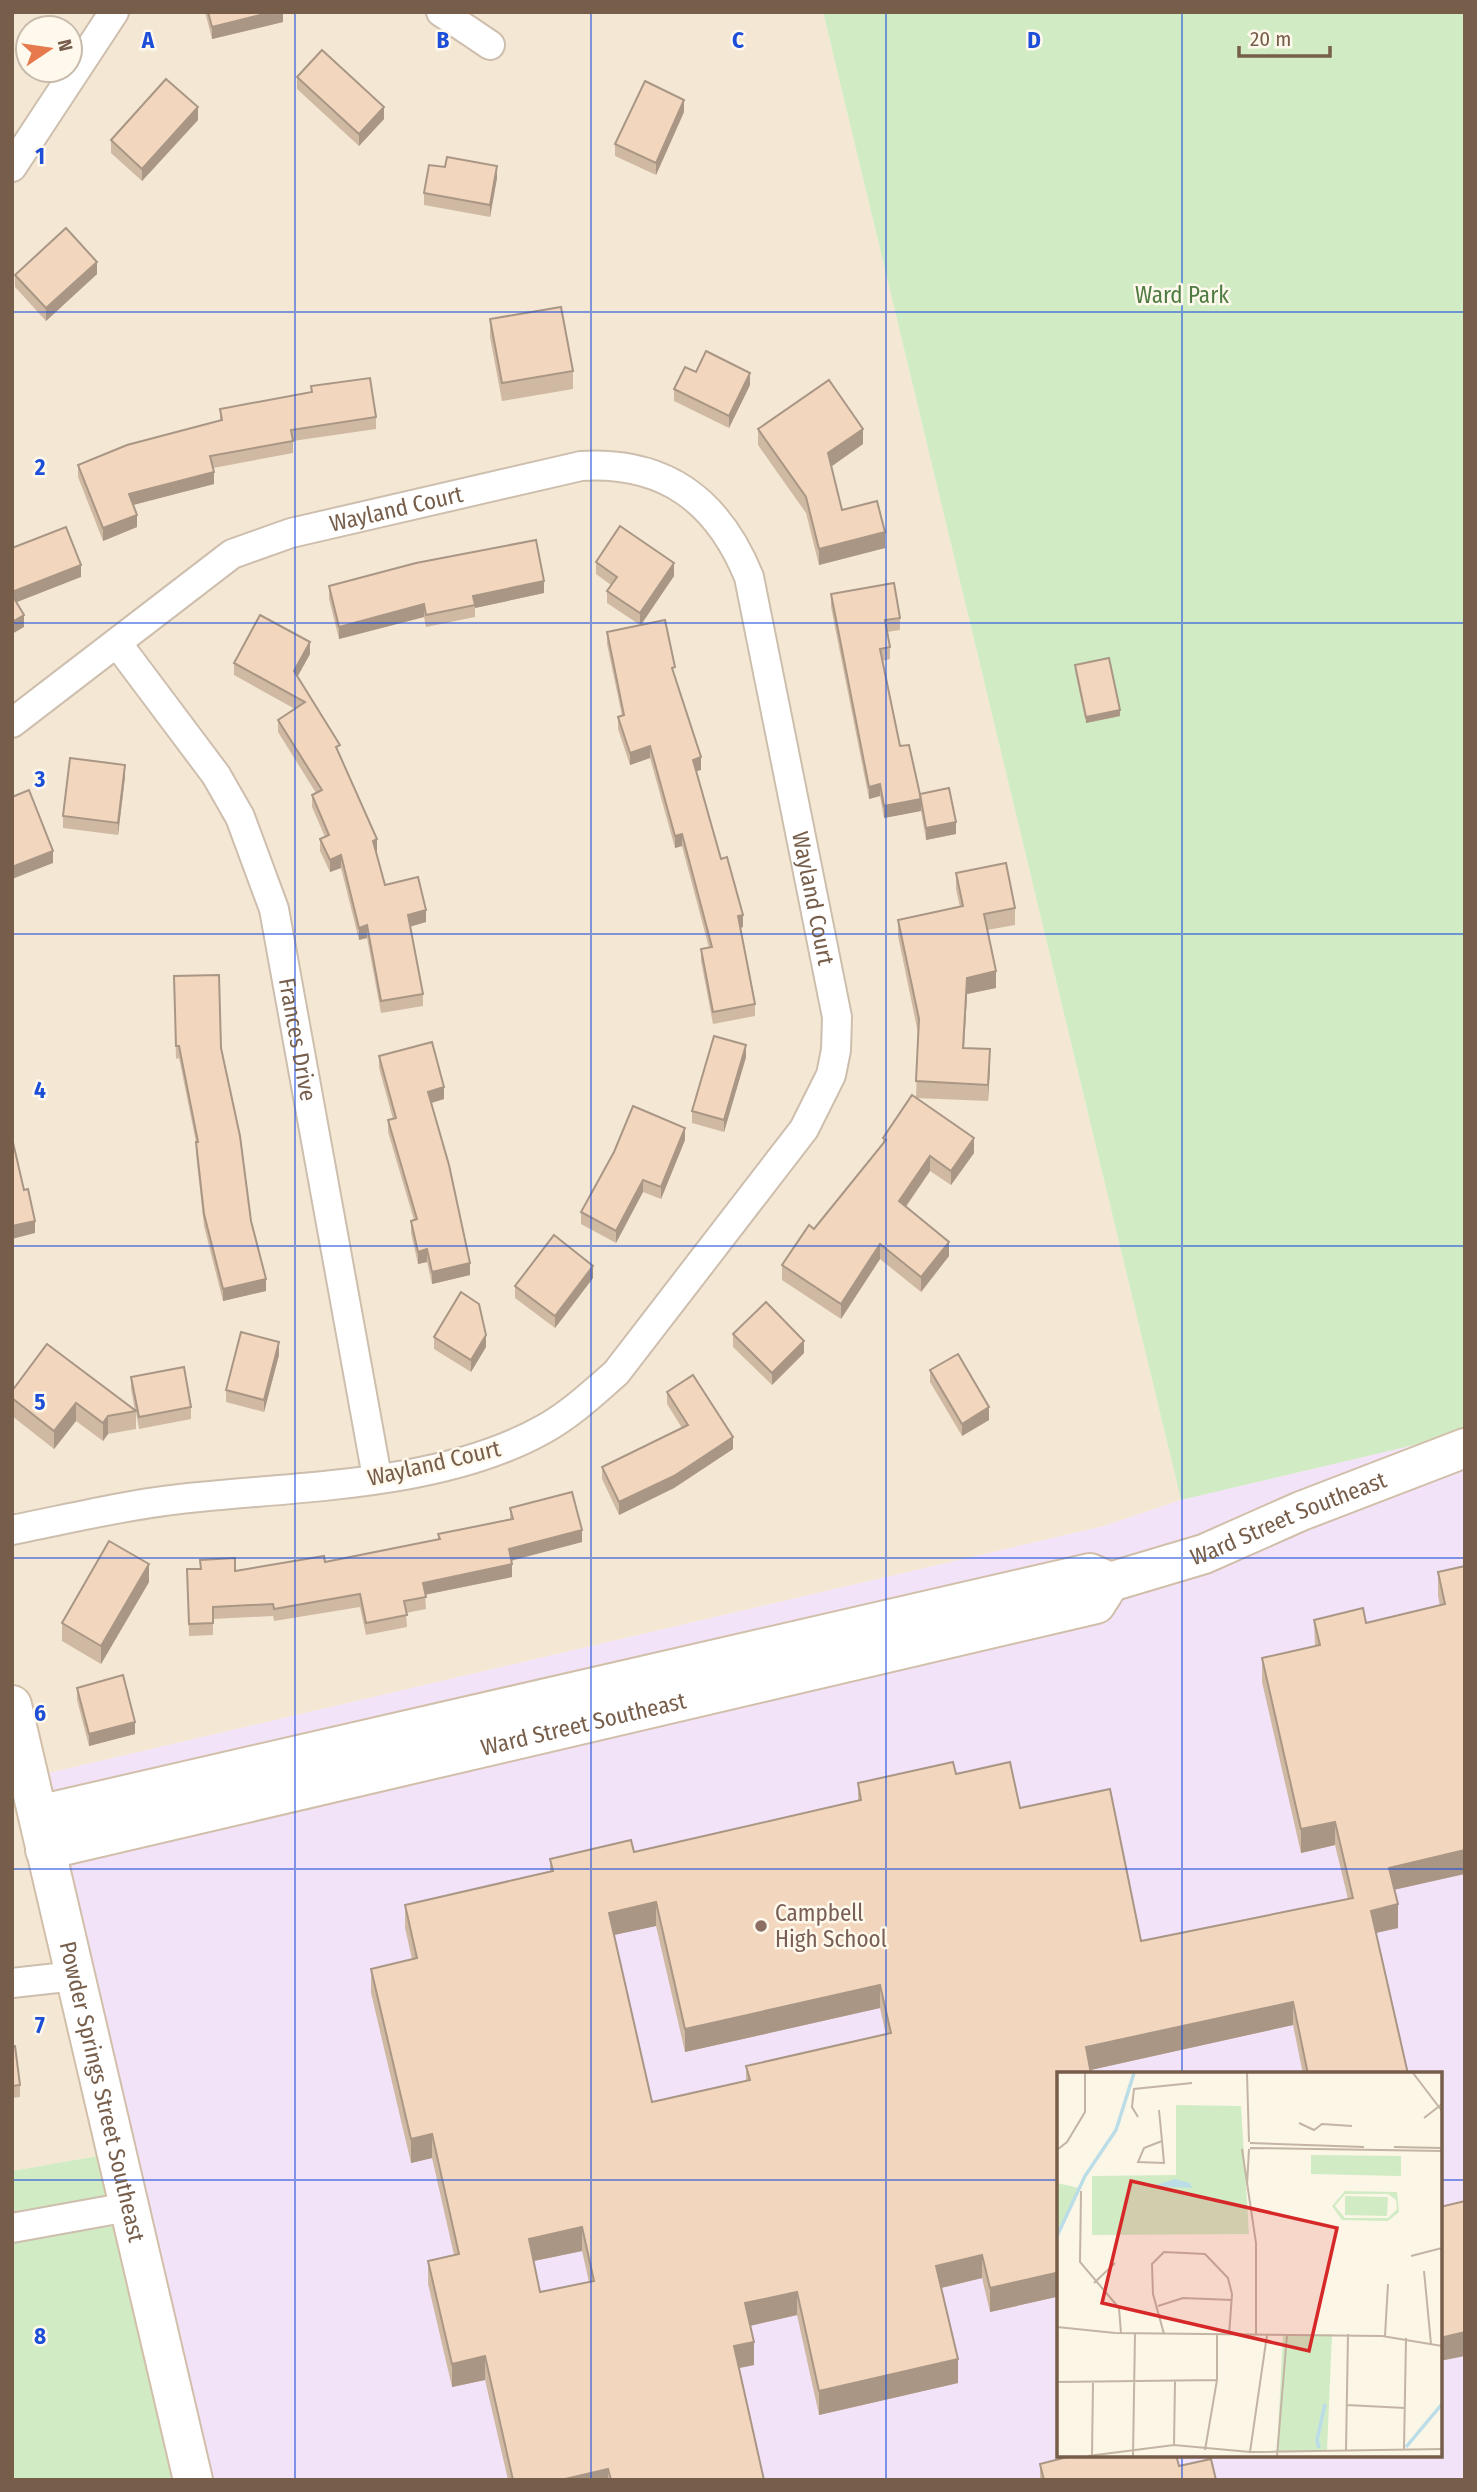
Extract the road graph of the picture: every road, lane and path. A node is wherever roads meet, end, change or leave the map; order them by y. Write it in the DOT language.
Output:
graph roads {
  1 [pos="114,12"];
  2 [pos="441,12"];
  3 [pos="490,45"];
  4 [pos="12,167"];
  5 [pos="117,643"];
  6 [pos="12,723"];
  7 [pos="1465,1448"];
  8 [pos="377,1477"];
  9 [pos="12,1530"];
  10 [pos="12,1705"];
  11 [pos="42,1832"];
  12 [pos="75,1976"];
  13 [pos="12,1983"];
  14 [pos="128,2207"];
  15 [pos="12,2228"];
  16 [pos="194,2480"];
  1 -- 4 [label="street"];
  2 -- 3 [label="street"];
  5 -- 6 [label="street, Wayland Court"];
  5 -- 8 [label="street, Frances Drive"];
  5 -- 8 [label="street, Wayland Court"];
  7 -- 11 [label="street, Ward Street Southeast"];
  8 -- 9 [label="street, Wayland Court"];
  10 -- 11 [label="street, Powder Springs Street Southeast"];
  11 -- 12 [label="street, Powder Springs Street Southeast"];
  12 -- 13 [label="street"];
  12 -- 14 [label="street, Powder Springs Street Southeast"];
  14 -- 15 [label="street"];
  14 -- 16 [label="street, Powder Springs Street Southeast"];
}
